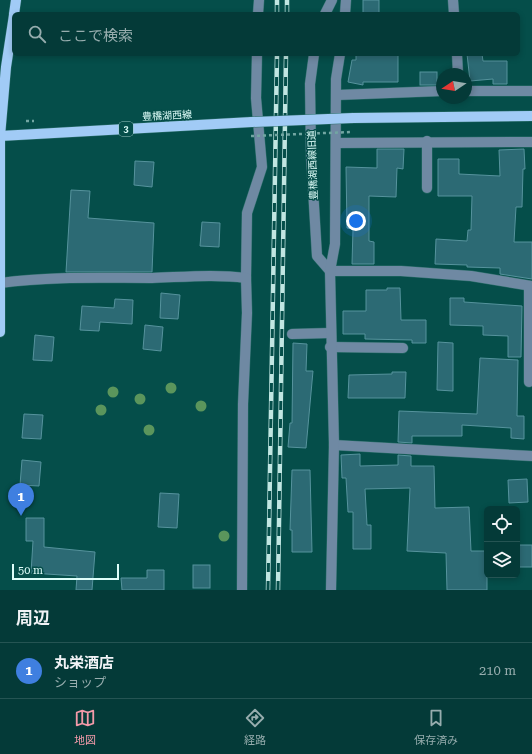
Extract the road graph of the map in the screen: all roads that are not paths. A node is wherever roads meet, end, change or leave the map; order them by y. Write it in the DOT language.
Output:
graph roads {
  1 [pos="16,0"];
  2 [pos="258,0"];
  3 [pos="332,0"];
  4 [pos="346,0"];
  5 [pos="453,0"];
  6 [pos="14,12"];
  7 [pos="258,12"];
  8 [pos="326,12"];
  9 [pos="345,12"];
  10 [pos="454,12"];
  11 [pos="12,27"];
  12 [pos="257,56"];
  13 [pos="314,56"];
  14 [pos="340,56"];
  15 [pos="457,56"];
  16 [pos="458,68"];
  17 [pos="436,91"];
  18 [pos="472,91"];
  19 [pos="532,91"];
  20 [pos="336,95"];
  21 [pos="532,116"];
  22 [pos="0,136"];
  23 [pos="427,141"];
  24 [pos="532,142"];
  25 [pos="336,143"];
  26 [pos="427,188"];
  27 [pos="330,271"];
  28 [pos="246,278"];
  29 [pos="0,283"];
  30 [pos="531,286"];
  31 [pos="0,332"];
  32 [pos="330,333"];
  33 [pos="292,334"];
  34 [pos="330,347"];
  35 [pos="403,348"];
  36 [pos="529,382"];
  37 [pos="334,445"];
  38 [pos="532,456"];
  39 [pos="242,590"];
  40 [pos="331,590"];
  1 -- 6 [label="main road"];
  2 -- 7 [label="street"];
  3 -- 8 [label="street"];
  4 -- 9 [label="street"];
  5 -- 10 [label="street"];
  11 -- 22 [label="main road"];
  12 -- 28 [label="street"];
  13 -- 27 [label="street, 豊橋湖西線旧道"];
  14 -- 20 [label="street"];
  15 -- 16 [label="street"];
  17 -- 20 [label="street"];
  18 -- 19 [label="street"];
  20 -- 25 [label="street"];
  21 -- 22 [label="main road, 豊橋湖西線 / 3, bridge"];
  22 -- 29 [label="main road"];
  23 -- 24 [label="street"];
  23 -- 25 [label="street"];
  23 -- 26 [label="street"];
  25 -- 27 [label="street"];
  27 -- 30 [label="street"];
  27 -- 32 [label="street"];
  28 -- 29 [label="street"];
  28 -- 39 [label="street"];
  29 -- 31 [label="main road"];
  30 -- 36 [label="street"];
  32 -- 33 [label="street"];
  32 -- 34 [label="street"];
  34 -- 35 [label="street"];
  34 -- 37 [label="street"];
  37 -- 38 [label="street"];
  37 -- 40 [label="street"];
}
